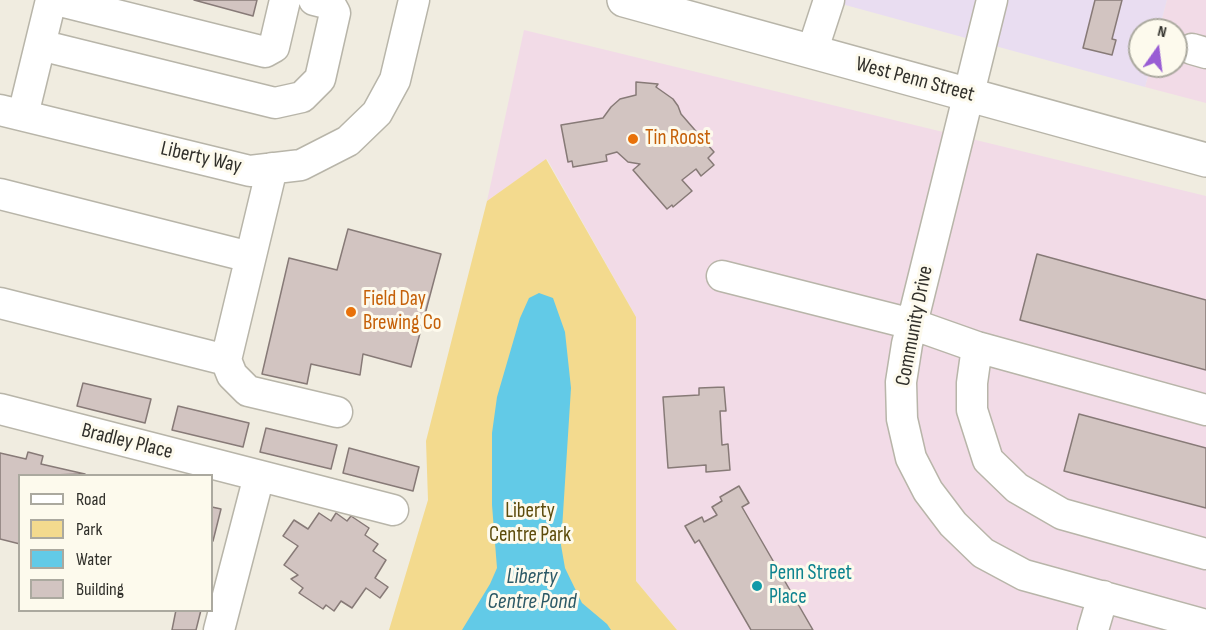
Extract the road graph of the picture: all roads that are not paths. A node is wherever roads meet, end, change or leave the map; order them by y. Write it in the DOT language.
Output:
graph roads {
  1 [pos="51,0"];
  2 [pos="56,0"];
  3 [pos="285,0"];
  4 [pos="314,0"];
  5 [pos="414,0"];
  6 [pos="624,0"];
  7 [pos="829,0"];
  8 [pos="992,0"];
  9 [pos="40,45"];
  10 [pos="813,52"];
  11 [pos="968,95"];
  12 [pos="11,112"];
  13 [pos="1206,160"];
  14 [pos="272,168"];
  15 [pos="0,194"];
  16 [pos="250,257"];
  17 [pos="722,276"];
  18 [pos="0,303"];
  19 [pos="912,324"];
  20 [pos="977,347"];
  21 [pos="226,360"];
  22 [pos="0,409"];
  23 [pos="1206,410"];
  24 [pos="337,412"];
  25 [pos="260,476"];
  26 [pos="393,510"];
  27 [pos="1206,554"];
  28 [pos="1103,596"];
  29 [pos="1206,625"];
  30 [pos="219,630"];
  31 [pos="1093,630"];
  1 -- 9 [label="street"];
  2 -- 3 [label="street"];
  4 -- 9 [label="street"];
  5 -- 14 [label="street, Liberty Way"];
  6 -- 10 [label="main road, West Penn Street"];
  7 -- 10 [label="street"];
  8 -- 11 [label="street, Community Drive"];
  9 -- 12 [label="street"];
  10 -- 11 [label="main road, West Penn Street"];
  11 -- 13 [label="main road, West Penn Street"];
  11 -- 19 [label="street, Community Drive"];
  12 -- 14 [label="street, Liberty Way"];
  14 -- 16 [label="street"];
  15 -- 16 [label="street"];
  16 -- 21 [label="street"];
  17 -- 19 [label="street"];
  18 -- 21 [label="street"];
  19 -- 20 [label="street"];
  19 -- 28 [label="street, Community Drive"];
  20 -- 23 [label="street"];
  20 -- 27 [label="street"];
  21 -- 24 [label="street"];
  22 -- 25 [label="street, Bradley Place"];
  25 -- 26 [label="street, Bradley Place"];
  25 -- 30 [label="street"];
  28 -- 29 [label="street, Community Drive"];
  28 -- 31 [label="street"];
}
